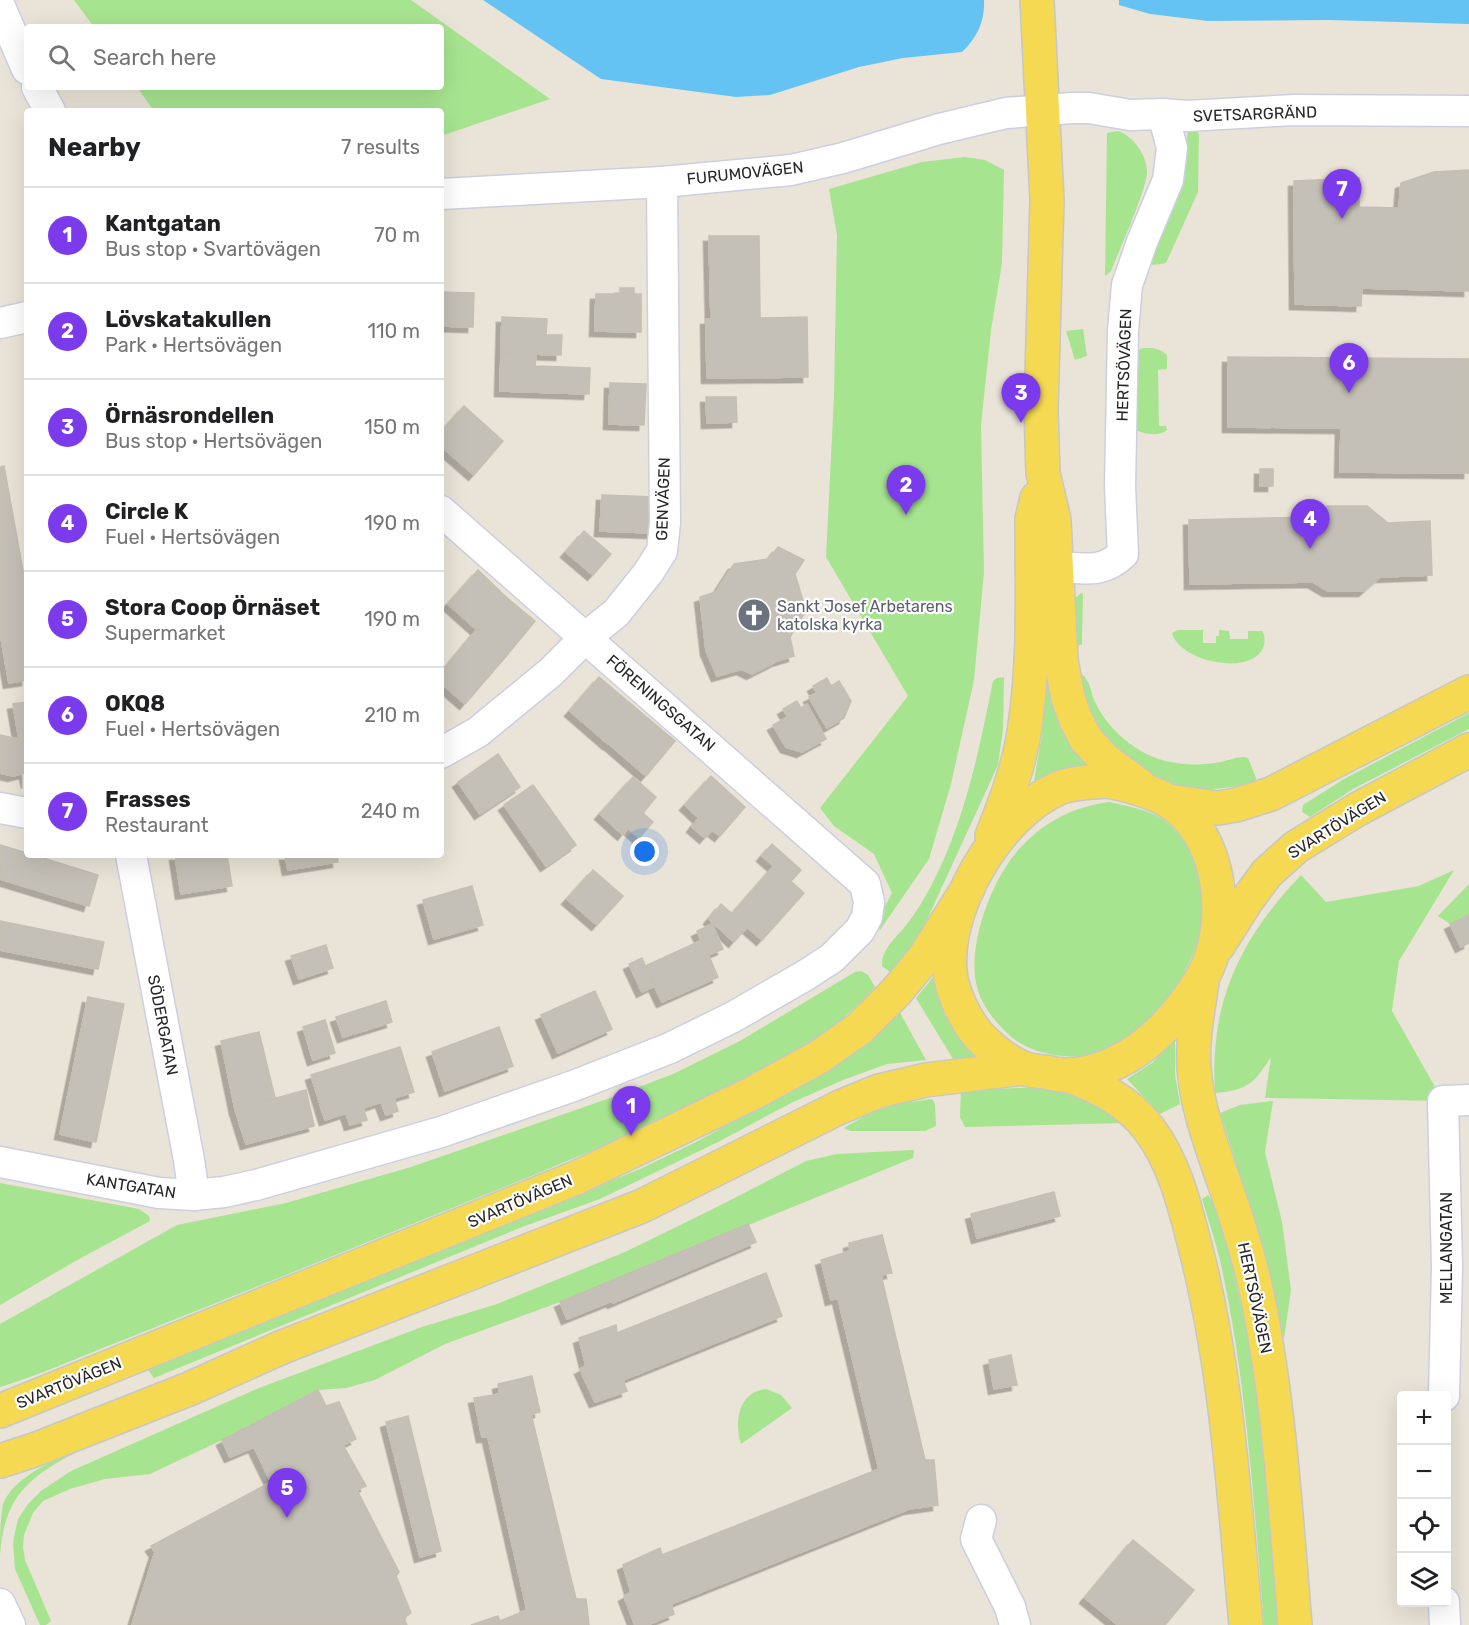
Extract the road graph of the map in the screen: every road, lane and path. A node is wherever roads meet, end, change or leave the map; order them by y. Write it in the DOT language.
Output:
graph roads {
  1 [pos="1037,0"];
  2 [pos="0,7"];
  3 [pos="24,62"];
  4 [pos="38,90"];
  5 [pos="48,108"];
  6 [pos="1042,111"];
  7 [pos="1469,111"];
  8 [pos="1163,114"];
  9 [pos="662,182"];
  10 [pos="444,194"];
  11 [pos="1043,472"];
  12 [pos="444,514"];
  13 [pos="1057,567"];
  14 [pos="586,637"];
  15 [pos="1469,692"];
  16 [pos="1469,750"];
  17 [pos="444,751"];
  18 [pos="1159,797"];
  19 [pos="0,808"];
  20 [pos="24,812"];
  21 [pos="132,858"];
  22 [pos="976,873"];
  23 [pos="869,902"];
  24 [pos="1206,968"];
  25 [pos="1023,1068"];
  26 [pos="1066,1076"];
  27 [pos="1456,1100"];
  28 [pos="0,1162"];
  29 [pos="194,1195"];
  30 [pos="1444,1391"];
  31 [pos="0,1411"];
  32 [pos="0,1461"];
  33 [pos="981,1520"];
  34 [pos="0,1604"];
  35 [pos="1444,1607"];
  36 [pos="10,1625"];
  37 [pos="1015,1625"];
  38 [pos="1246,1625"];
  39 [pos="1296,1625"];
  40 [pos="1445,1625"];
  1 -- 6 [label="main road"];
  2 -- 3 [label="street"];
  4 -- 5 [label="street"];
  6 -- 8 [label="street, SVETSARGRÄND"];
  6 -- 9 [label="street, FURUMOVÄGEN"];
  6 -- 11 [label="main road"];
  7 -- 8 [label="street, SVETSARGRÄND"];
  8 -- 13 [label="street, HERTSÖVÄGEN"];
  9 -- 10 [label="street, FURUMOVÄGEN"];
  9 -- 14 [label="street, GENVÄGEN"];
  11 -- 13 [label="main road"];
  11 -- 22 [label="main road"];
  12 -- 14 [label="street, FÖRENINGSGATAN"];
  13 -- 18 [label="main road"];
  14 -- 17 [label="street, GENVÄGEN"];
  14 -- 23 [label="street, FÖRENINGSGATAN"];
  15 -- 18 [label="main road"];
  16 -- 24 [label="main road, SVARTÖVÄGEN"];
  18 -- 22 [label="main road"];
  18 -- 24 [label="main road, HERTSÖVÄGEN"];
  19 -- 20 [label="street"];
  21 -- 29 [label="street, SÖDERGATAN"];
  22 -- 25 [label="main road"];
  22 -- 31 [label="main road, SVARTÖVÄGEN"];
  23 -- 29 [label="street, KANTGATAN"];
  24 -- 26 [label="main road, SVARTÖVÄGEN"];
  24 -- 39 [label="main road, HERTSÖVÄGEN"];
  25 -- 26 [label="main road"];
  25 -- 32 [label="main road"];
  26 -- 38 [label="main road"];
  27 -- 30 [label="street, MELLANGATAN"];
  28 -- 29 [label="street, KANTGATAN"];
  33 -- 37 [label="street"];
  34 -- 36 [label="street"];
  35 -- 40 [label="street"];
}
